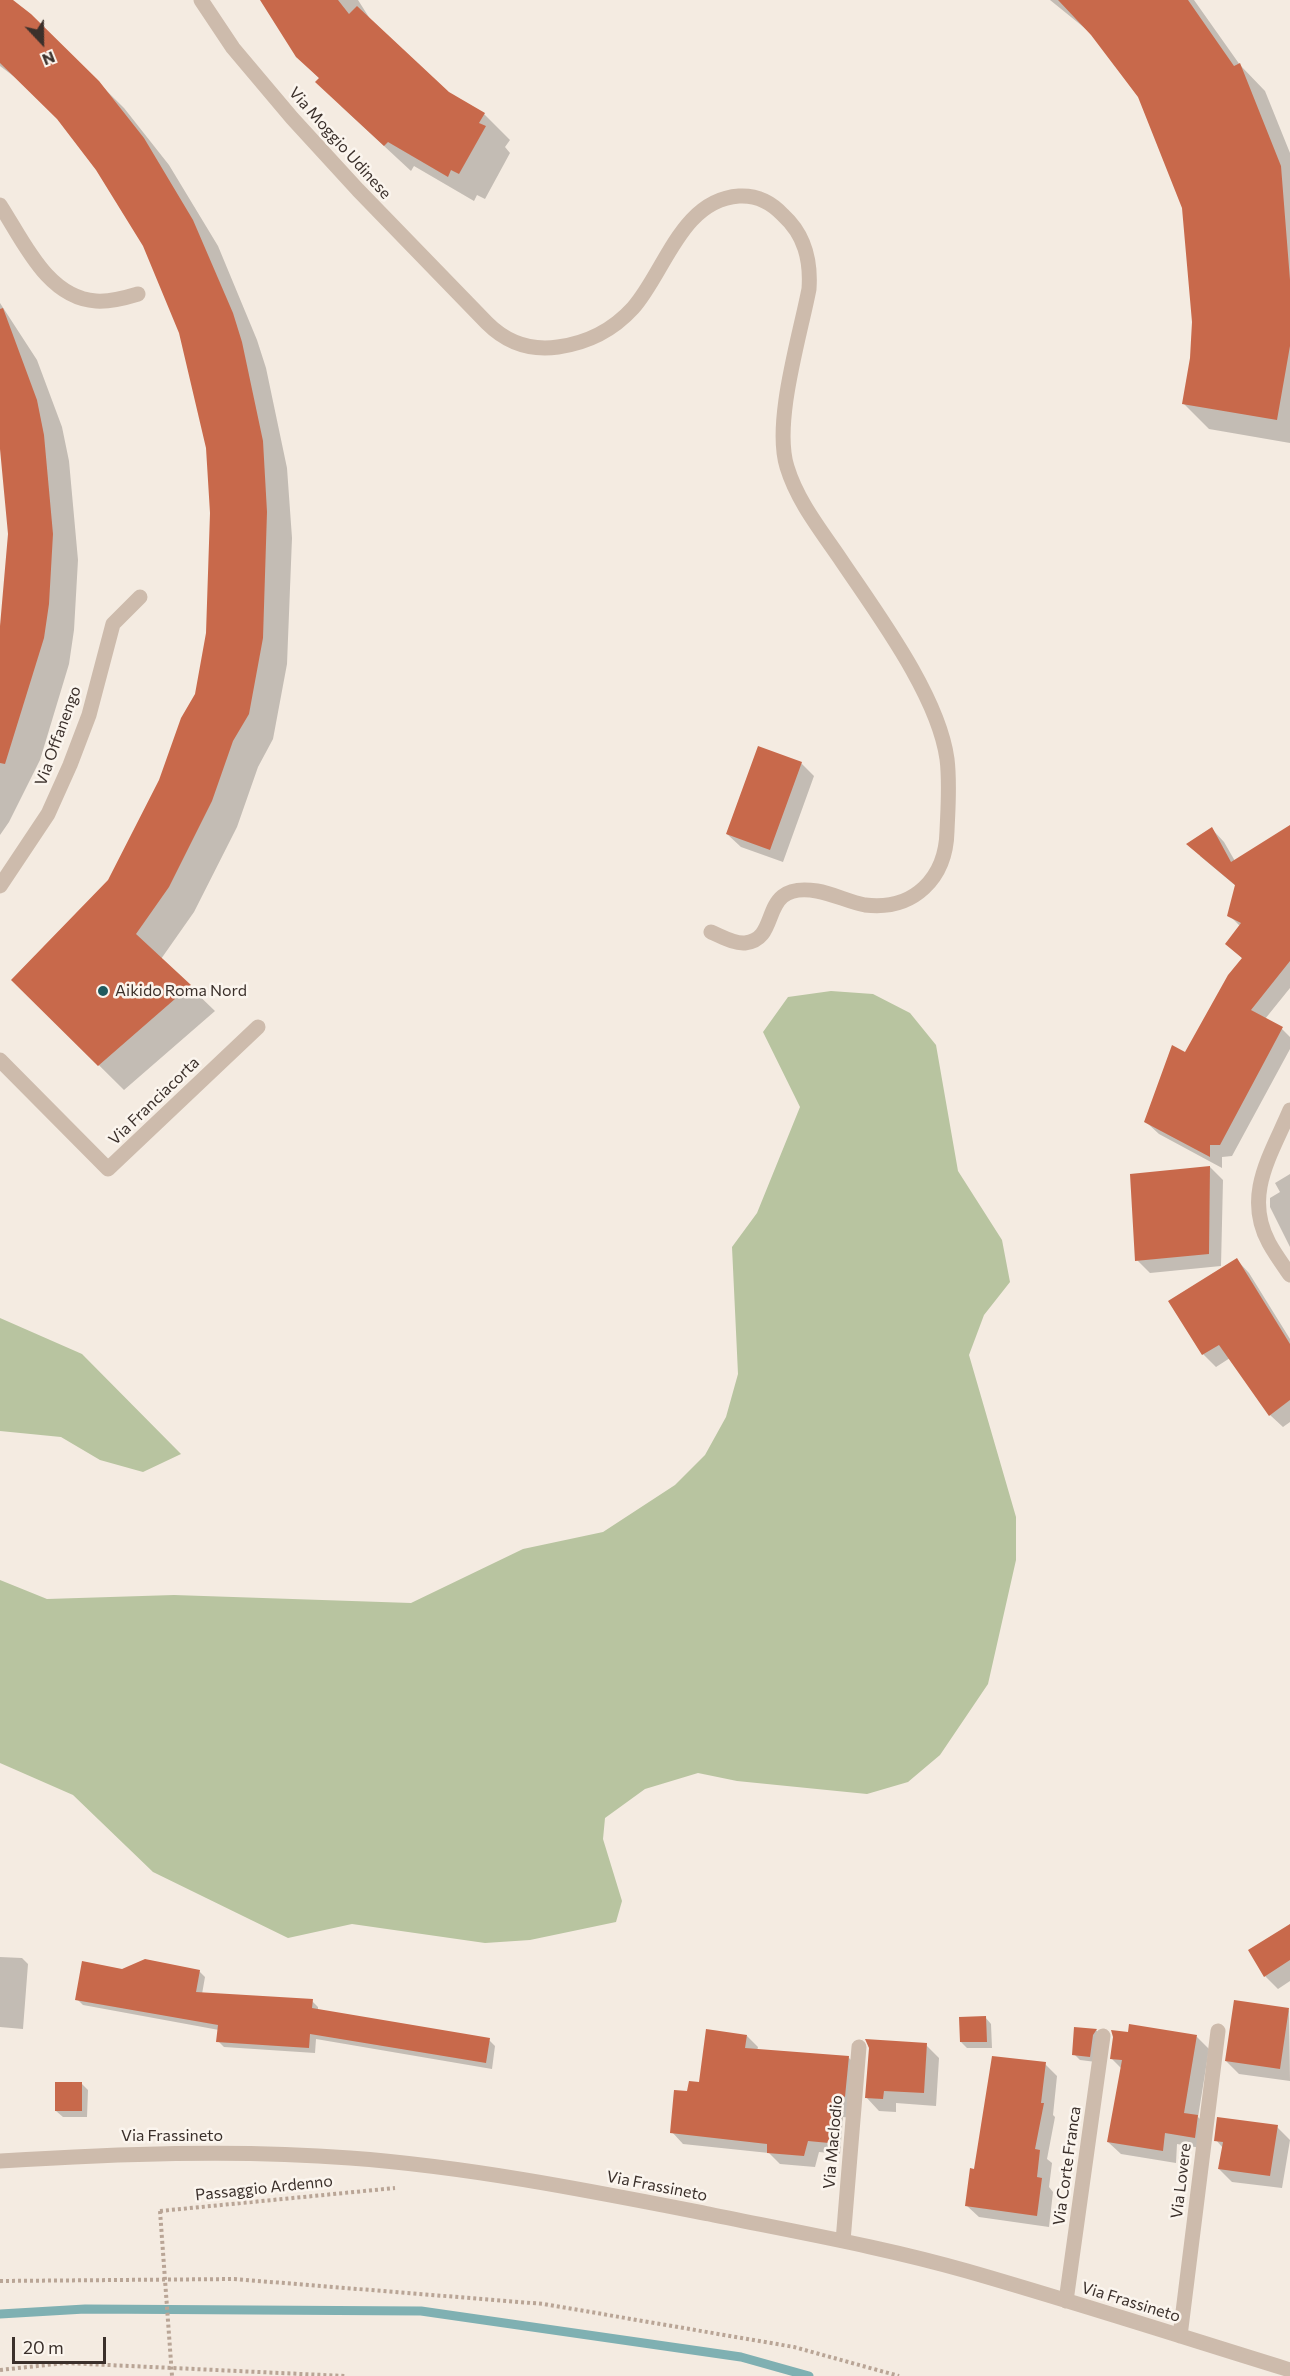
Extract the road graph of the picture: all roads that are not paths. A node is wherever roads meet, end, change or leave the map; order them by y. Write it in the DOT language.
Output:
graph roads {
  1 [pos="201,0"];
  2 [pos="0,205"];
  3 [pos="138,294"];
  4 [pos="140,597"];
  5 [pos="0,886"];
  6 [pos="711,932"];
  7 [pos="258,1027"];
  8 [pos="0,1060"];
  9 [pos="1290,1110"];
  10 [pos="1290,1275"];
  11 [pos="1218,2031"];
  12 [pos="1103,2037"];
  13 [pos="859,2047"];
  14 [pos="0,2161"];
  15 [pos="843,2241"];
  16 [pos="1066,2301"];
  17 [pos="1180,2336"];
  18 [pos="1290,2370"];
  1 -- 6 [label="street, Via Moggio Udinese"];
  2 -- 3 [label="street"];
  4 -- 5 [label="street, Via Offanengo"];
  7 -- 8 [label="street, Via Franciacorta"];
  9 -- 10 [label="street"];
  11 -- 17 [label="street, Via Lovere"];
  12 -- 16 [label="street, Via Corte Franca"];
  13 -- 15 [label="street, Via Maclodio"];
  14 -- 15 [label="street, Via Frassineto"];
  15 -- 16 [label="street, Via Frassineto"];
  16 -- 17 [label="street, Via Frassineto"];
  17 -- 18 [label="street, Via Frassineto"];
}
